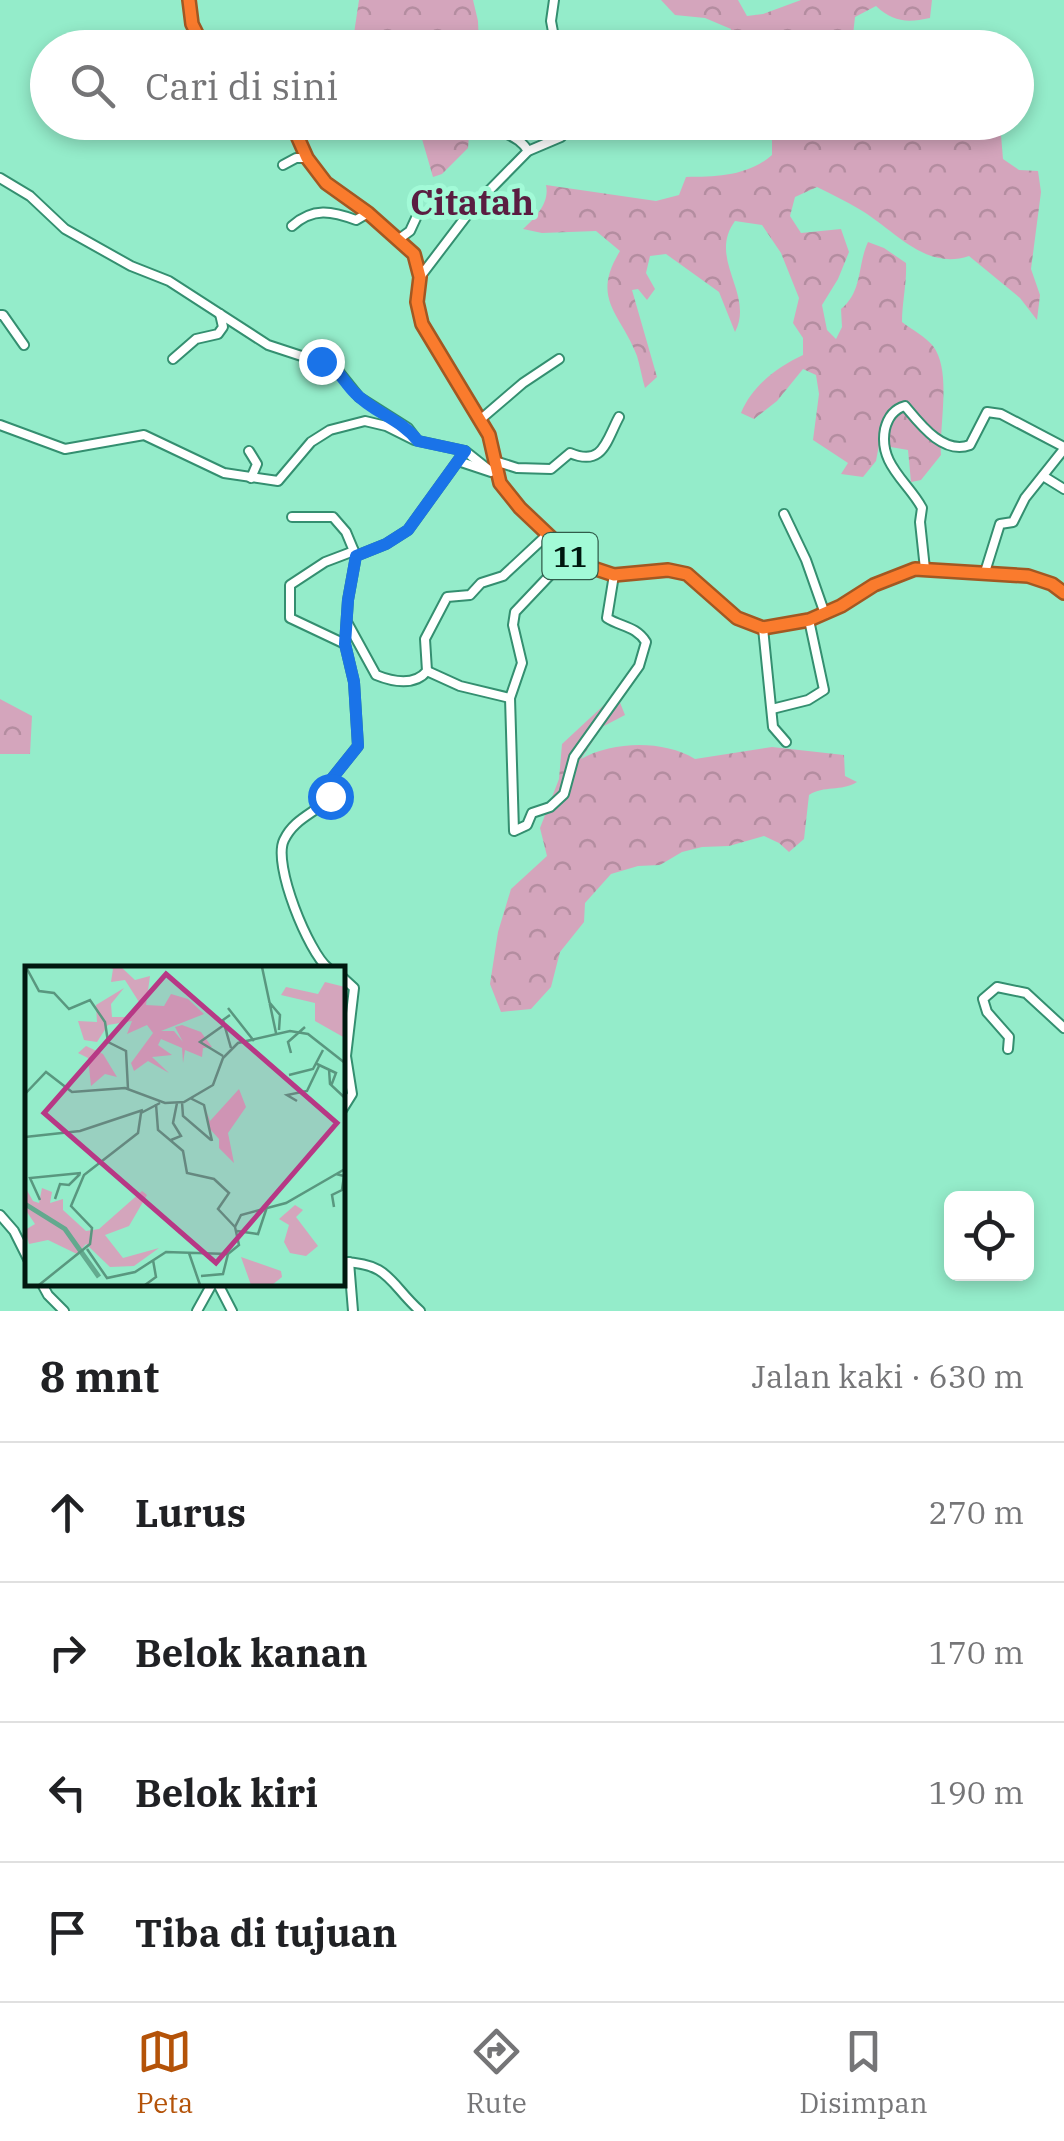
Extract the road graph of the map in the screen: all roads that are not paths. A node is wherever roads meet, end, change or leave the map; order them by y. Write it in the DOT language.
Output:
graph roads {
  1 [pos="190,0"];
  2 [pos="554,0"];
  3 [pos="195,30"];
  4 [pos="553,30"];
  5 [pos="299,140"];
  6 [pos="521,140"];
  7 [pos="555,140"];
  8 [pos="528,151"];
  9 [pos="307,158"];
  10 [pos="282,165"];
  11 [pos="0,178"];
  12 [pos="368,213"];
  13 [pos="416,218"];
  14 [pos="292,226"];
  15 [pos="399,238"];
  16 [pos="420,277"];
  17 [pos="0,313"];
  18 [pos="220,314"];
  19 [pos="24,345"];
  20 [pos="173,359"];
  21 [pos="559,359"];
  22 [pos="620,417"];
  23 [pos="481,419"];
  24 [pos="0,425"];
  25 [pos="418,441"];
  26 [pos="1064,448"];
  27 [pos="249,450"];
  28 [pos="465,451"];
  29 [pos="458,461"];
  30 [pos="495,470"];
  31 [pos="1043,476"];
  32 [pos="251,478"];
  33 [pos="1064,489"];
  34 [pos="784,514"];
  35 [pos="292,517"];
  36 [pos="547,535"];
  37 [pos="564,539"];
  38 [pos="355,553"];
  39 [pos="569,555"];
  40 [pos="586,568"];
  41 [pos="925,568"];
  42 [pos="986,572"];
  43 [pos="614,575"];
  44 [pos="1064,592"];
  45 [pos="825,614"];
  46 [pos="346,620"];
  47 [pos="810,620"];
  48 [pos="763,628"];
  49 [pos="345,644"];
  50 [pos="427,671"];
  51 [pos="510,698"];
  52 [pos="772,709"];
  53 [pos="786,742"];
  54 [pos="326,966"];
  55 [pos="345,980"];
  56 [pos="1064,1028"];
  57 [pos="1008,1049"];
  58 [pos="345,1105"];
  59 [pos="0,1215"];
  60 [pos="25,1252"];
  61 [pos="346,1262"];
  62 [pos="43,1286"];
  63 [pos="214,1286"];
  64 [pos="216,1286"];
  65 [pos="64,1311"];
  66 [pos="197,1311"];
  67 [pos="232,1311"];
  68 [pos="353,1311"];
  69 [pos="420,1311"];
  1 -- 3 [label="highway"];
  2 -- 4 [label="street"];
  5 -- 9 [label="highway, 11"];
  6 -- 8 [label="street"];
  7 -- 8 [label="street"];
  8 -- 16 [label="street"];
  9 -- 10 [label="street"];
  9 -- 12 [label="highway, 11"];
  11 -- 18 [label="street"];
  12 -- 14 [label="street"];
  12 -- 15 [label="highway, 11"];
  13 -- 15 [label="street"];
  15 -- 16 [label="highway, 11"];
  16 -- 23 [label="highway, 11"];
  17 -- 19 [label="street"];
  18 -- 20 [label="street"];
  18 -- 25 [label="street"];
  21 -- 23 [label="street"];
  22 -- 30 [label="street"];
  23 -- 30 [label="highway, 11"];
  24 -- 32 [label="street"];
  25 -- 28 [label="street"];
  25 -- 32 [label="street"];
  26 -- 31 [label="street"];
  26 -- 41 [label="street"];
  27 -- 32 [label="street"];
  28 -- 29 [label="street"];
  28 -- 30 [label="street"];
  29 -- 30 [label="street"];
  29 -- 38 [label="street"];
  30 -- 36 [label="highway, 11"];
  31 -- 33 [label="street"];
  31 -- 42 [label="street"];
  34 -- 45 [label="street"];
  35 -- 38 [label="street"];
  36 -- 39 [label="highway, 11"];
  36 -- 50 [label="street"];
  37 -- 40 [label="street"];
  38 -- 46 [label="street"];
  38 -- 49 [label="street"];
  39 -- 40 [label="highway, 11"];
  39 -- 51 [label="street"];
  40 -- 43 [label="highway, 11"];
  41 -- 42 [label="highway"];
  41 -- 45 [label="highway"];
  42 -- 44 [label="highway"];
  43 -- 48 [label="highway, 11"];
  43 -- 51 [label="street"];
  45 -- 47 [label="highway"];
  46 -- 49 [label="street"];
  46 -- 50 [label="street"];
  47 -- 48 [label="highway"];
  47 -- 52 [label="street"];
  48 -- 52 [label="street"];
  49 -- 54 [label="street"];
  50 -- 51 [label="street"];
  52 -- 53 [label="street"];
  55 -- 58 [label="street"];
  56 -- 57 [label="street"];
  59 -- 60 [label="street"];
  61 -- 68 [label="street"];
  61 -- 69 [label="street"];
  62 -- 65 [label="street"];
  63 -- 66 [label="street"];
  64 -- 67 [label="street"];
}
